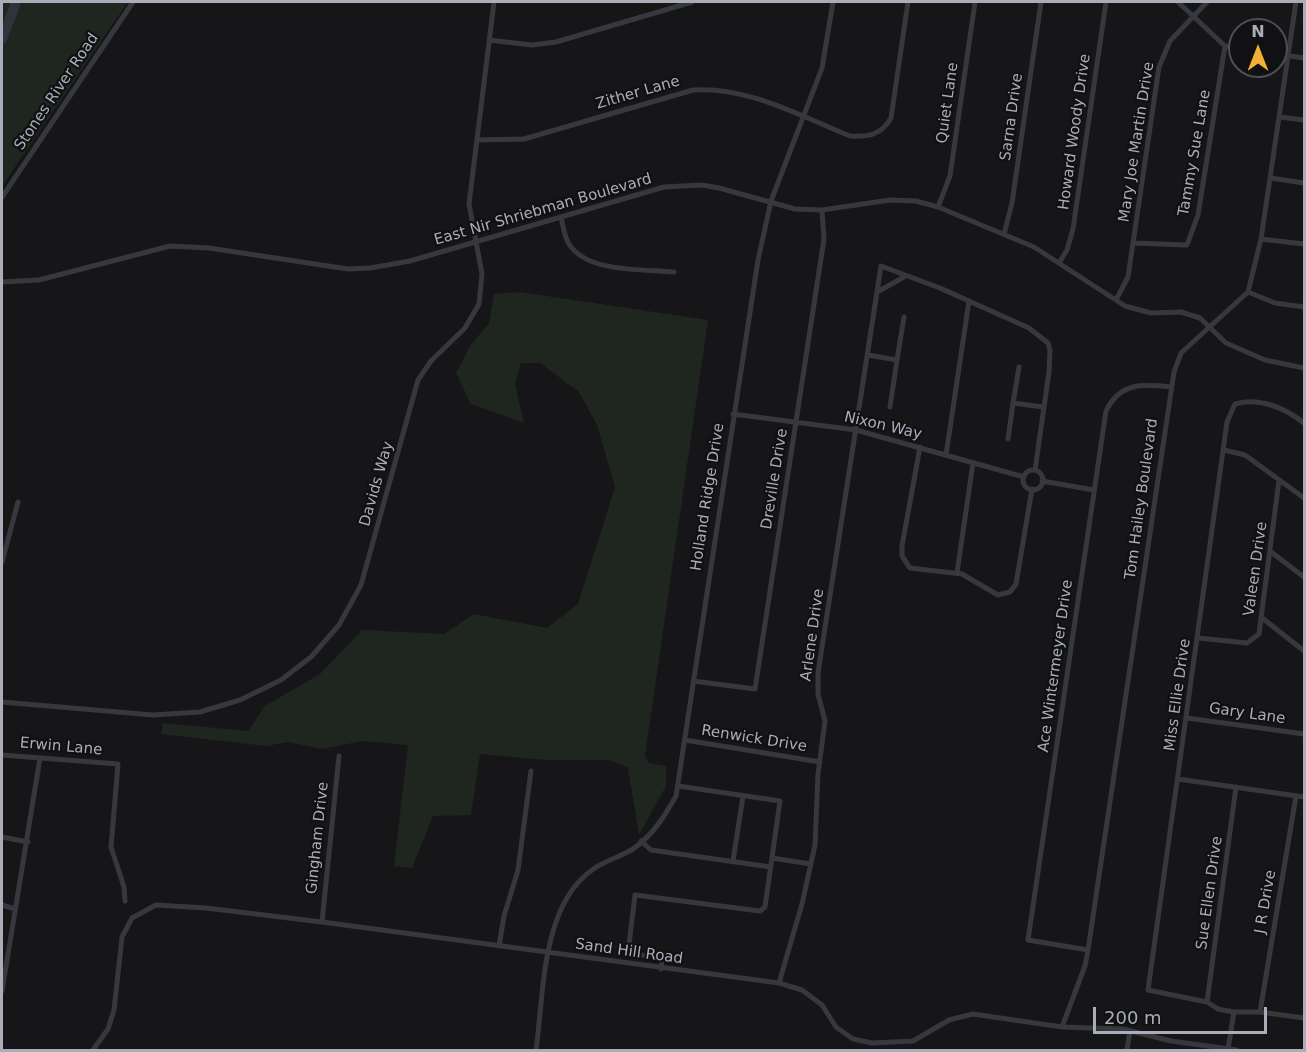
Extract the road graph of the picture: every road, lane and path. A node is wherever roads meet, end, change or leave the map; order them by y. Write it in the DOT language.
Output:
graph roads {
  1 [pos="133,2"];
  2 [pos="494,2"];
  3 [pos="692,2"];
  4 [pos="833,2"];
  5 [pos="908,2"];
  6 [pos="975,2"];
  7 [pos="1041,2"];
  8 [pos="1106,2"];
  9 [pos="1178,2"];
  10 [pos="1207,2"];
  11 [pos="1296,2"];
  12 [pos="1194,16"];
  13 [pos="489,40"];
  14 [pos="1225,46"];
  15 [pos="1228,47"];
  16 [pos="1288,50"];
  17 [pos="1288,56"];
  18 [pos="1305,58"];
  19 [pos="1284,78"];
  20 [pos="1280,117"];
  21 [pos="804,118"];
  22 [pos="1305,120"];
  23 [pos="477,140"];
  24 [pos="1270,178"];
  25 [pos="1305,183"];
  26 [pos="2,197"];
  27 [pos="771,201"];
  28 [pos="938,207"];
  29 [pos="822,210"];
  30 [pos="561,217"];
  31 [pos="1004,234"];
  32 [pos="1261,239"];
  33 [pos="477,242"];
  34 [pos="1133,243"];
  35 [pos="1305,244"];
  36 [pos="1059,263"];
  37 [pos="674,272"];
  38 [pos="904,277"];
  39 [pos="2,282"];
  40 [pos="879,291"];
  41 [pos="1248,292"];
  42 [pos="1116,300"];
  43 [pos="969,301"];
  44 [pos="1305,307"];
  45 [pos="904,317"];
  46 [pos="1210,328"];
  47 [pos="868,355"];
  48 [pos="897,360"];
  49 [pos="1019,367"];
  50 [pos="1305,368"];
  51 [pos="1171,387"];
  52 [pos="1013,403"];
  53 [pos="891,407"];
  54 [pos="1043,407"];
  55 [pos="733,414"];
  56 [pos="796,423"];
  57 [pos="1305,423"];
  58 [pos="856,430"];
  59 [pos="1008,439"];
  60 [pos="920,447"];
  61 [pos="1224,450"];
  62 [pos="946,455"];
  63 [pos="973,463"];
  64 [pos="1035,470"];
  65 [pos="1024,477"];
  66 [pos="1280,480"];
  67 [pos="1042,481"];
  68 [pos="1032,489"];
  69 [pos="1094,490"];
  70 [pos="1305,498"];
  71 [pos="18,502"];
  72 [pos="1271,552"];
  73 [pos="2,562"];
  74 [pos="957,573"];
  75 [pos="1305,577"];
  76 [pos="1261,617"];
  77 [pos="1198,638"];
  78 [pos="1305,651"];
  79 [pos="693,681"];
  80 [pos="2,702"];
  81 [pos="1187,718"];
  82 [pos="1305,734"];
  83 [pos="685,740"];
  84 [pos="2,755"];
  85 [pos="339,756"];
  86 [pos="40,758"];
  87 [pos="820,762"];
  88 [pos="531,771"];
  89 [pos="1178,779"];
  90 [pos="678,786"];
  91 [pos="1236,787"];
  92 [pos="743,796"];
  93 [pos="1296,796"];
  94 [pos="1305,797"];
  95 [pos="2,837"];
  96 [pos="642,841"];
  97 [pos="28,842"];
  98 [pos="772,858"];
  99 [pos="733,861"];
  100 [pos="811,864"];
  101 [pos="771,867"];
  102 [pos="125,901"];
  103 [pos="2,905"];
  104 [pos="15,909"];
  105 [pos="322,922"];
  106 [pos="499,946"];
  107 [pos="1088,950"];
  108 [pos="549,952"];
  109 [pos="661,969"];
  110 [pos="779,983"];
  111 [pos="2,987"];
  112 [pos="1207,1002"];
  113 [pos="1234,1012"];
  114 [pos="1260,1012"];
  115 [pos="1305,1018"];
  116 [pos="1062,1027"];
  117 [pos="1130,1030"];
  118 [pos="1228,1049"];
  119 [pos="93,1050"];
  120 [pos="536,1050"];
  121 [pos="1127,1050"];
  122 [pos="1237,1050"];
  1 -- 26 [label="street, Stones River Road"];
  2 -- 13 [label="street, Davids Way"];
  3 -- 13 [label="street"];
  4 -- 21 [label="street, Holland Ridge Drive"];
  5 -- 21 [label="street, Zither Lane"];
  6 -- 28 [label="street, Quiet Lane"];
  7 -- 31 [label="street, Sarna Drive"];
  8 -- 36 [label="street, Howard Woody Drive"];
  9 -- 12 [label="street"];
  10 -- 12 [label="street, Mary Joe Martin Drive"];
  11 -- 16 [label="street"];
  12 -- 14 [label="street"];
  12 -- 34 [label="street, Mary Joe Martin Drive"];
  13 -- 23 [label="street, Davids Way"];
  14 -- 15 [label="street"];
  14 -- 34 [label="street, Tammy Sue Lane"];
  17 -- 18 [label="street"];
  19 -- 20 [label="street"];
  20 -- 22 [label="street"];
  20 -- 24 [label="street"];
  21 -- 23 [label="street, Zither Lane"];
  21 -- 27 [label="street, Holland Ridge Drive"];
  23 -- 33 [label="street, Davids Way"];
  24 -- 25 [label="street"];
  24 -- 32 [label="street"];
  27 -- 29 [label="street, East Nir Shriebman Boulevard"];
  27 -- 30 [label="street, East Nir Shriebman Boulevard"];
  27 -- 55 [label="street, Holland Ridge Drive"];
  28 -- 29 [label="street, East Nir Shriebman Boulevard"];
  28 -- 31 [label="street, East Nir Shriebman Boulevard"];
  29 -- 56 [label="street, Dreville Drive"];
  30 -- 33 [label="street, East Nir Shriebman Boulevard"];
  30 -- 37 [label="street"];
  31 -- 36 [label="street, East Nir Shriebman Boulevard"];
  32 -- 35 [label="street"];
  32 -- 41 [label="street"];
  33 -- 39 [label="street, East Nir Shriebman Boulevard"];
  33 -- 80 [label="street, Davids Way"];
  34 -- 42 [label="street, Mary Joe Martin Drive"];
  36 -- 42 [label="street, East Nir Shriebman Boulevard"];
  38 -- 40 [label="street"];
  38 -- 40 [label="street, Arlene Drive"];
  38 -- 43 [label="street"];
  40 -- 47 [label="street, Arlene Drive"];
  41 -- 44 [label="street"];
  41 -- 46 [label="street, Tom Hailey Boulevard"];
  42 -- 46 [label="street, East Nir Shriebman Boulevard"];
  43 -- 54 [label="street"];
  43 -- 62 [label="street"];
  45 -- 48 [label="street"];
  46 -- 50 [label="street, East Nir Shriebman Boulevard"];
  46 -- 51 [label="street, Tom Hailey Boulevard"];
  47 -- 48 [label="street"];
  47 -- 58 [label="street, Arlene Drive"];
  48 -- 53 [label="street"];
  49 -- 52 [label="street"];
  51 -- 69 [label="street, Ace Wintermeyer Drive"];
  51 -- 107 [label="street, Tom Hailey Boulevard"];
  52 -- 54 [label="street"];
  52 -- 59 [label="street"];
  54 -- 64 [label="street"];
  55 -- 56 [label="street, Nixon Way"];
  55 -- 79 [label="street, Holland Ridge Drive"];
  56 -- 58 [label="street, Nixon Way"];
  56 -- 79 [label="street, Dreville Drive"];
  57 -- 61 [label="street, Miss Ellie Drive"];
  58 -- 60 [label="street, Nixon Way"];
  58 -- 87 [label="street, Arlene Drive"];
  60 -- 62 [label="street, Nixon Way"];
  60 -- 74 [label="street"];
  61 -- 66 [label="street"];
  61 -- 77 [label="street, Miss Ellie Drive"];
  62 -- 63 [label="street, Nixon Way"];
  63 -- 65 [label="street, Nixon Way"];
  63 -- 74 [label="street"];
  64 -- 65 [label="street"];
  64 -- 67 [label="street"];
  65 -- 68 [label="street"];
  66 -- 70 [label="street"];
  66 -- 72 [label="street, Valeen Drive"];
  67 -- 68 [label="street"];
  67 -- 69 [label="street"];
  68 -- 74 [label="street"];
  69 -- 107 [label="street, Ace Wintermeyer Drive"];
  71 -- 73 [label="street"];
  72 -- 75 [label="street"];
  72 -- 76 [label="street, Valeen Drive"];
  76 -- 77 [label="street, Valeen Drive"];
  76 -- 78 [label="street"];
  77 -- 81 [label="street, Miss Ellie Drive"];
  79 -- 83 [label="street, Holland Ridge Drive"];
  81 -- 82 [label="street, Gary Lane"];
  81 -- 89 [label="street, Miss Ellie Drive"];
  83 -- 87 [label="street, Renwick Drive"];
  83 -- 90 [label="street, Holland Ridge Drive"];
  84 -- 86 [label="street, Erwin Lane"];
  85 -- 105 [label="street, Gingham Drive"];
  86 -- 97 [label="street"];
  86 -- 102 [label="street, Erwin Lane"];
  87 -- 100 [label="street, Arlene Drive"];
  88 -- 106 [label="street"];
  89 -- 91 [label="street"];
  89 -- 112 [label="street, Miss Ellie Drive"];
  90 -- 92 [label="street"];
  90 -- 96 [label="street, Holland Ridge Drive"];
  91 -- 93 [label="street"];
  91 -- 112 [label="street, Sue Ellen Drive"];
  92 -- 98 [label="street"];
  92 -- 99 [label="street"];
  93 -- 94 [label="street"];
  93 -- 114 [label="street, J R Drive"];
  95 -- 97 [label="street"];
  96 -- 99 [label="street"];
  96 -- 108 [label="street, Holland Ridge Drive"];
  97 -- 104 [label="street"];
  98 -- 100 [label="street"];
  98 -- 101 [label="street"];
  99 -- 101 [label="street"];
  100 -- 110 [label="street, Arlene Drive"];
  101 -- 109 [label="street"];
  103 -- 104 [label="street"];
  104 -- 111 [label="street"];
  105 -- 106 [label="street, Sand Hill Road"];
  105 -- 119 [label="street, Sand Hill Road"];
  106 -- 108 [label="street, Sand Hill Road"];
  107 -- 116 [label="street, Tom Hailey Boulevard"];
  108 -- 109 [label="street, Sand Hill Road"];
  108 -- 120 [label="street, Holland Ridge Drive"];
  109 -- 110 [label="street, Sand Hill Road"];
  110 -- 116 [label="street, Sand Hill Road"];
  112 -- 113 [label="street"];
  113 -- 114 [label="street"];
  113 -- 118 [label="street"];
  114 -- 115 [label="street"];
  116 -- 117 [label="street, Sand Hill Road"];
  117 -- 118 [label="street, Sand Hill Road"];
  117 -- 121 [label="street"];
  118 -- 122 [label="street, Sand Hill Road"];
}
